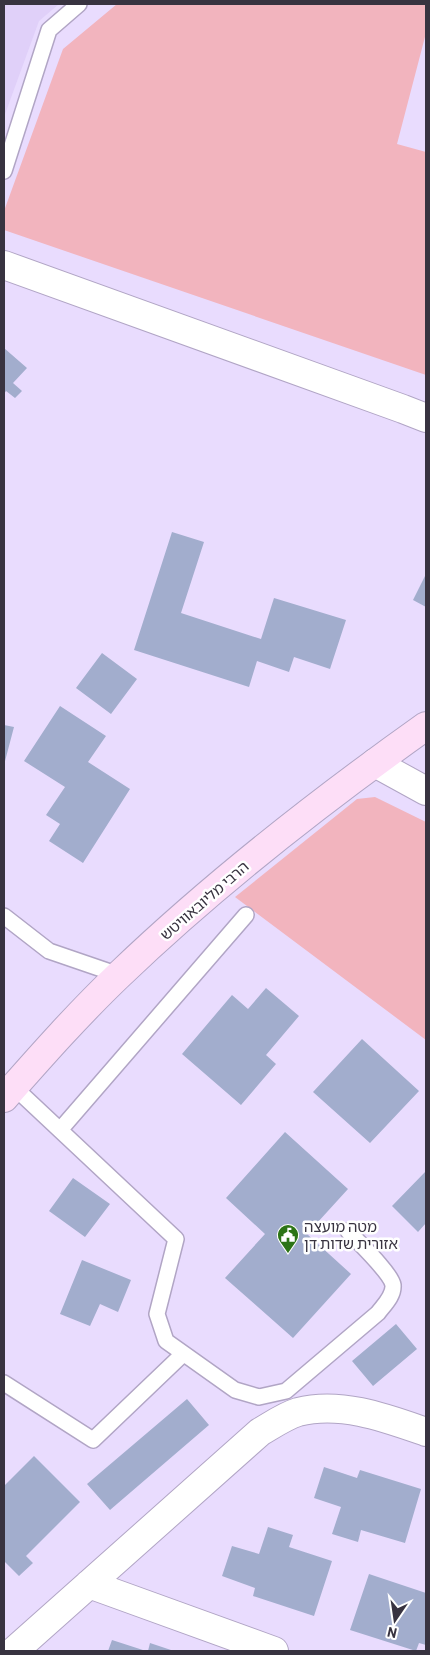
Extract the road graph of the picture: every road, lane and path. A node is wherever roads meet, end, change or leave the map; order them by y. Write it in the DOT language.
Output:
graph roads {
  1 [pos="80,4"];
  2 [pos="4,171"];
  3 [pos="4,265"];
  4 [pos="426,418"];
  5 [pos="426,726"];
  6 [pos="374,763"];
  7 [pos="426,791"];
  8 [pos="246,915"];
  9 [pos="4,916"];
  10 [pos="119,975"];
  11 [pos="9,1093"];
  12 [pos="60,1130"];
  13 [pos="348,1231"];
  14 [pos="183,1354"];
  15 [pos="4,1383"];
  16 [pos="426,1432"];
  17 [pos="89,1584"];
  18 [pos="14,1651"];
  19 [pos="274,1651"];
  1 -- 2 [label="lane"];
  3 -- 4 [label="street"];
  5 -- 6 [label="main road, הרבי מליובאוויטש"];
  6 -- 7 [label="street"];
  6 -- 10 [label="main road, הרבי מליובאוויטש"];
  8 -- 12 [label="lane"];
  9 -- 10 [label="lane"];
  10 -- 11 [label="main road, הרבי מליובאוויטש"];
  11 -- 12 [label="lane"];
  12 -- 14 [label="lane"];
  13 -- 14 [label="lane"];
  14 -- 15 [label="lane"];
  16 -- 17 [label="street"];
  17 -- 18 [label="street"];
  17 -- 19 [label="street"];
}
